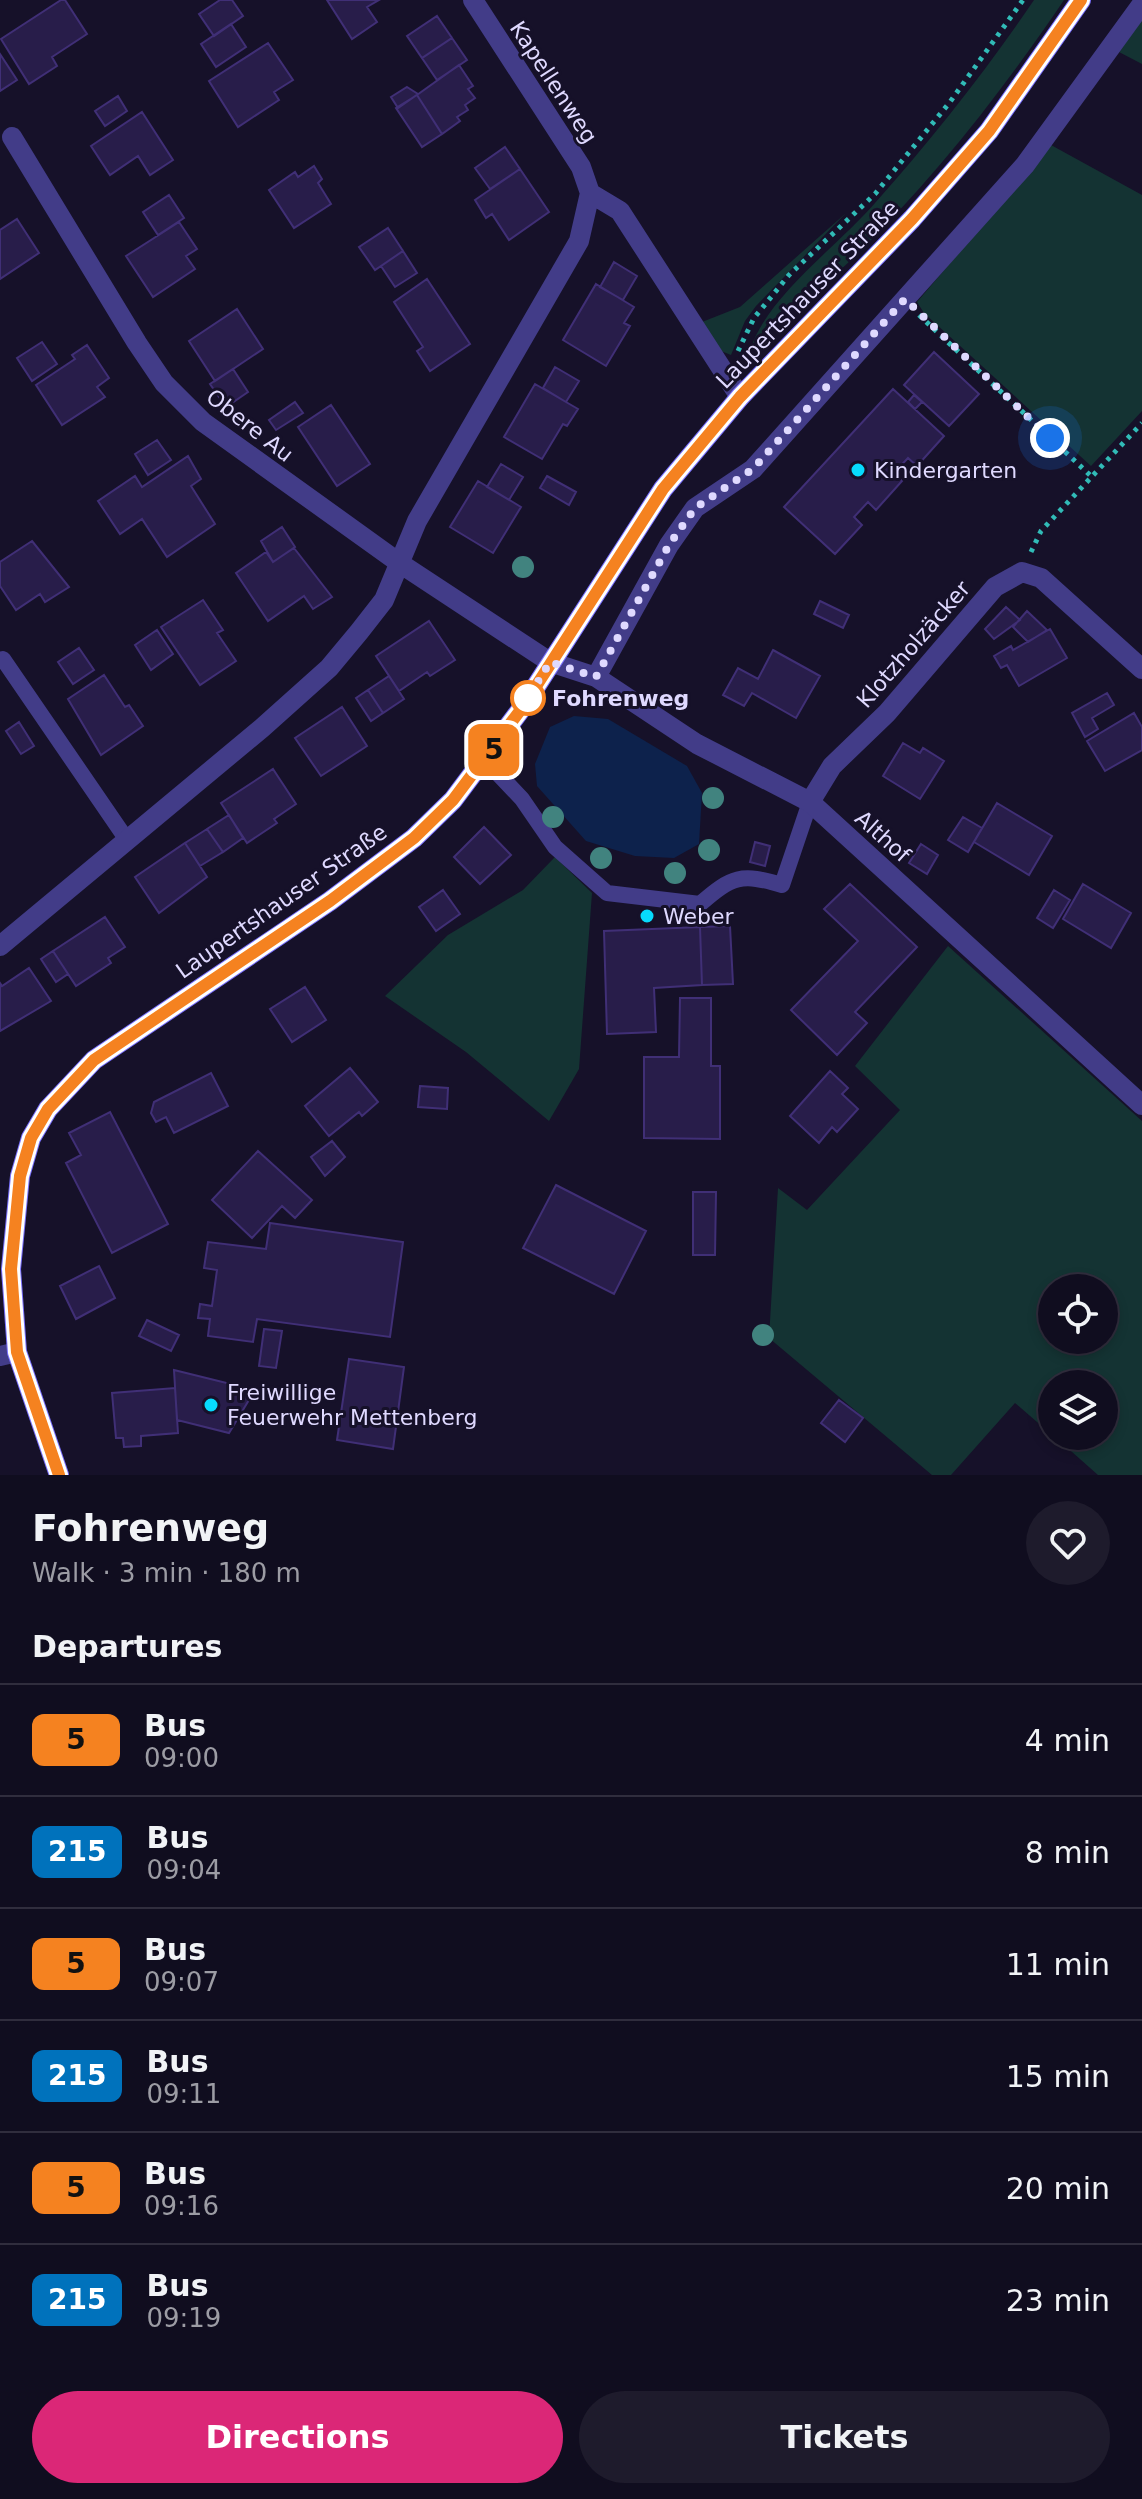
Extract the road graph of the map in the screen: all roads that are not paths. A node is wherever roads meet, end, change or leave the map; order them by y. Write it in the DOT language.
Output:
graph roads {
  1 [pos="473,0"];
  2 [pos="1081,0"];
  3 [pos="1142,4"];
  4 [pos="12,137"];
  5 [pos="590,193"];
  6 [pos="740,397"];
  7 [pos="398,562"];
  8 [pos="3,659"];
  9 [pos="550,662"];
  10 [pos="1142,669"];
  11 [pos="596,677"];
  12 [pos="486,761"];
  13 [pos="810,802"];
  14 [pos="127,840"];
  15 [pos="0,946"];
  16 [pos="1142,1105"];
  17 [pos="8,1354"];
  18 [pos="59,1475"];
  1 -- 5 [label="street, Kapellenweg"];
  2 -- 6 [label="main road, Laupertshauser Straße"];
  3 -- 11 [label="street"];
  4 -- 7 [label="street, Obere Au"];
  5 -- 6 [label="street"];
  5 -- 7 [label="street"];
  6 -- 9 [label="main road, Laupertshauser Straße"];
  7 -- 9 [label="street, Obere Au"];
  7 -- 14 [label="street"];
  8 -- 14 [label="lane"];
  9 -- 11 [label="street, Althof"];
  9 -- 12 [label="main road, Laupertshauser Straße"];
  10 -- 13 [label="street, Klotzholzäcker"];
  11 -- 13 [label="street, Althof"];
  12 -- 13 [label="lane"];
  12 -- 17 [label="main road, Laupertshauser Straße"];
  13 -- 16 [label="street, Althof"];
  14 -- 15 [label="street"];
  17 -- 18 [label="main road, Laupertshauser Straße"];
}
